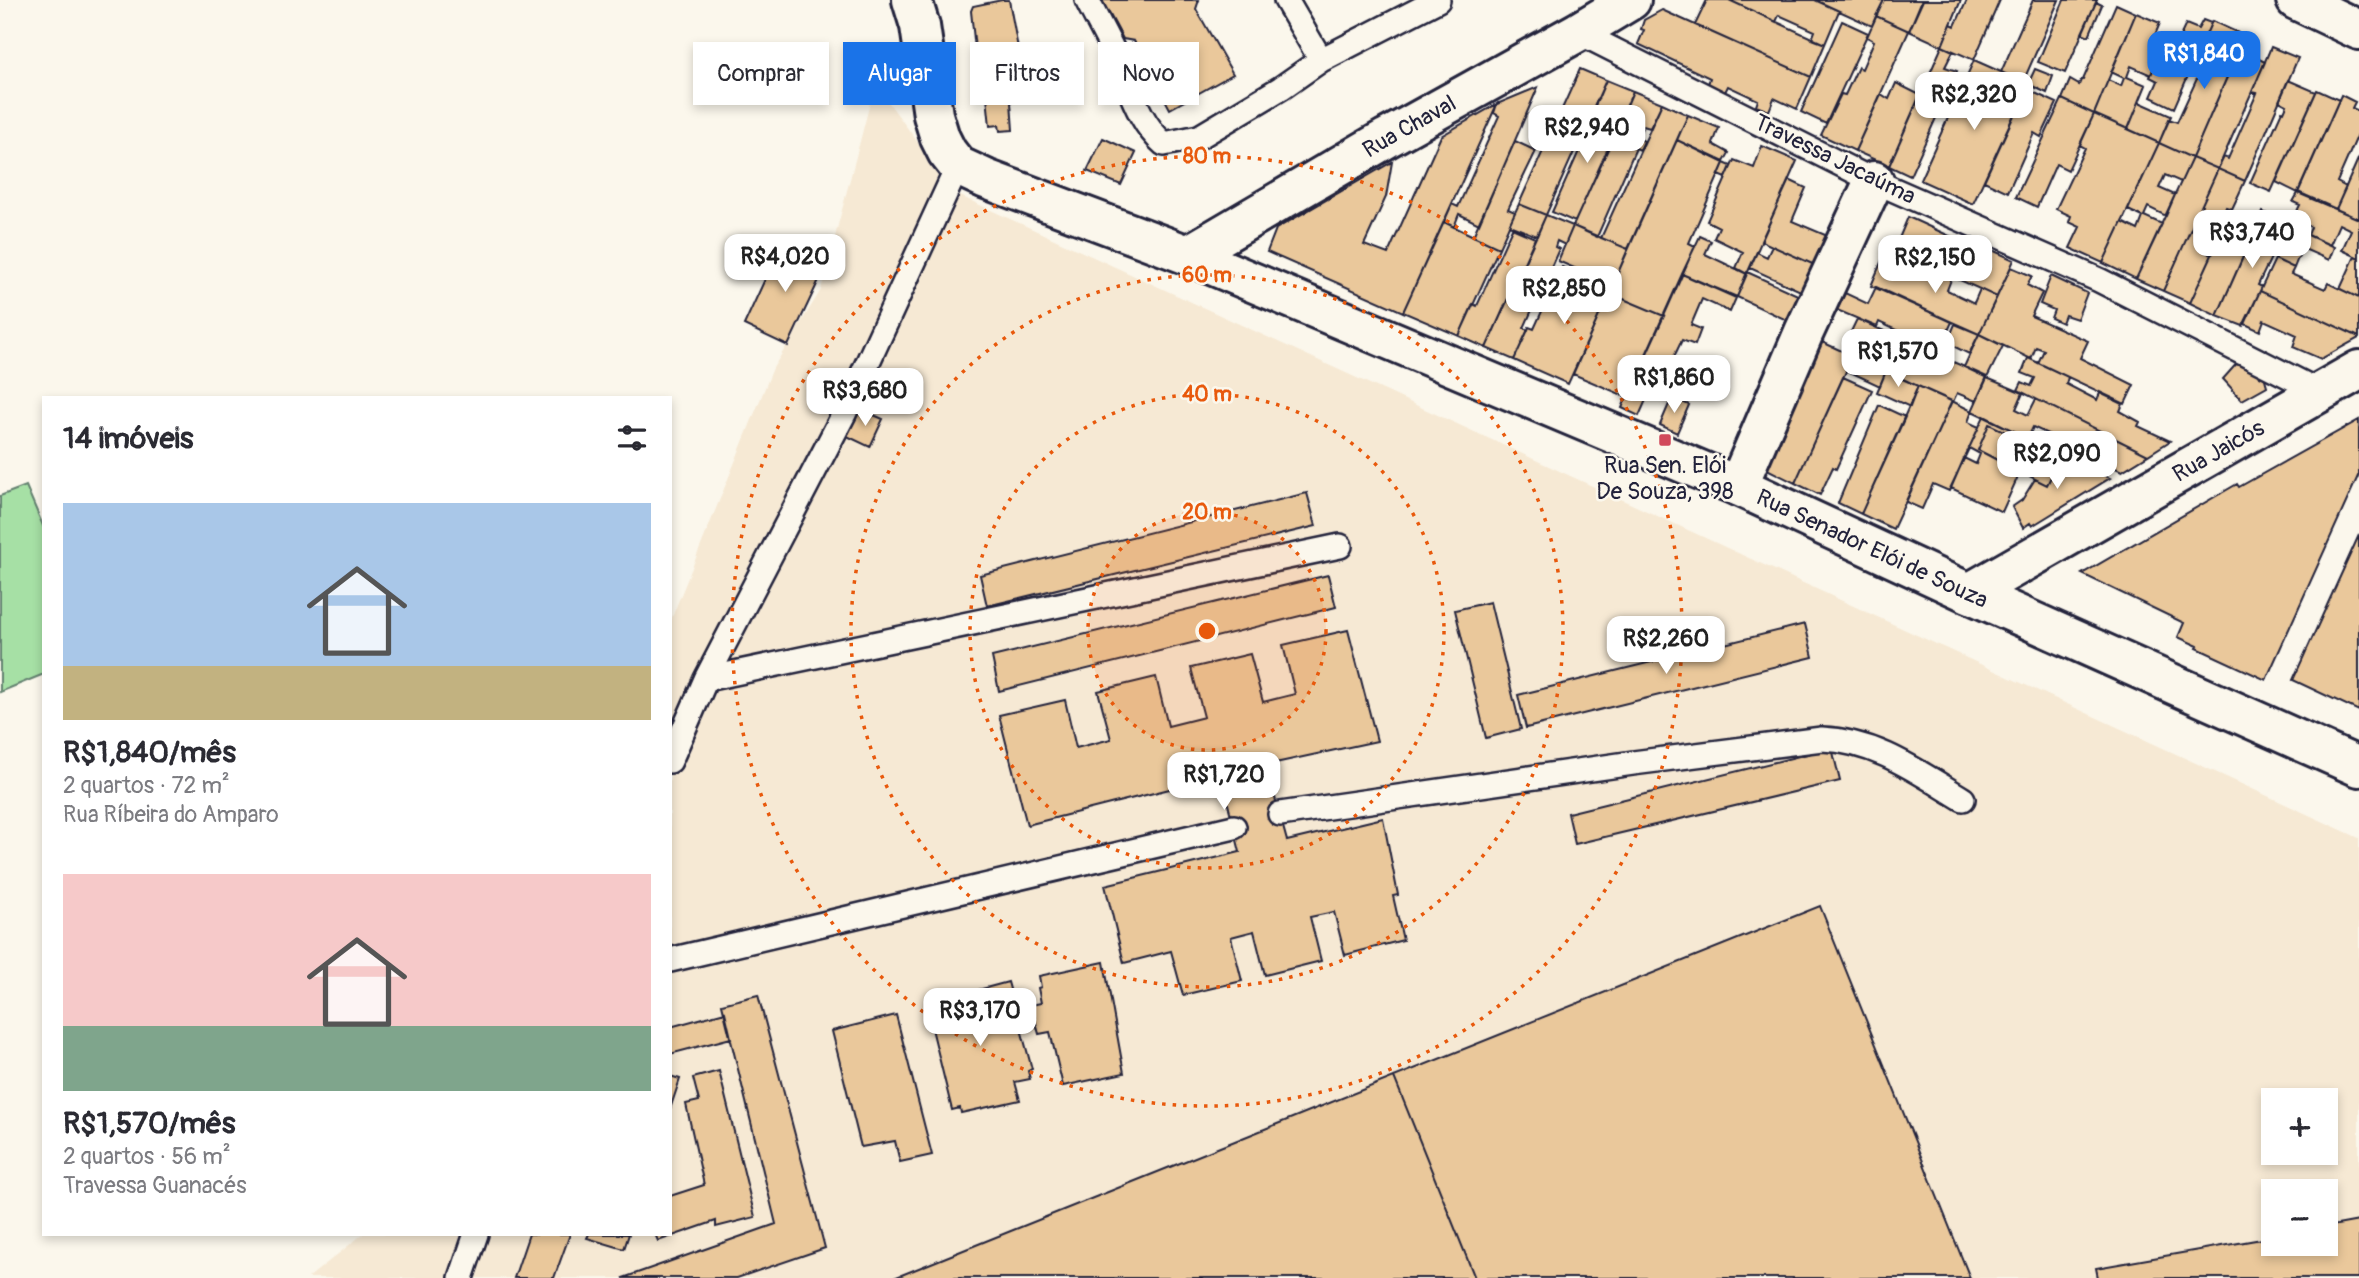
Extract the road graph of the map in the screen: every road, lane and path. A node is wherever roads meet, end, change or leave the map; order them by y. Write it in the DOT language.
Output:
graph roads {
  1 [pos="1087,0"];
  2 [pos="1286,0"];
  3 [pos="1438,0"];
  4 [pos="1631,0"];
  5 [pos="2296,0"];
  6 [pos="922,9"];
  7 [pos="2359,30"];
  8 [pos="1578,32"];
  9 [pos="1321,60"];
  10 [pos="958,166"];
  11 [pos="1874,181"];
  12 [pos="1188,255"];
  13 [pos="2359,370"];
  14 [pos="2320,392"];
  15 [pos="1738,486"];
  16 [pos="1340,545"];
  17 [pos="1969,593"];
  18 [pos="705,679"];
  19 [pos="672,756"];
  20 [pos="2359,767"];
  21 [pos="1964,799"];
  22 [pos="1280,814"];
  23 [pos="1234,827"];
  24 [pos="672,960"];
  25 [pos="475,1236"];
  26 [pos="461,1278"];
  1 -- 9 [label="lane"];
  2 -- 9 [label="lane"];
  3 -- 9 [label="lane"];
  4 -- 8 [label="main road, Rua Chaval"];
  5 -- 7 [label="main road"];
  6 -- 10 [label="main road"];
  8 -- 11 [label="lane, Travessa Jacaúma"];
  8 -- 12 [label="main road, Rua Chaval"];
  10 -- 12 [label="main road, Rua Senador Elói de Souza"];
  10 -- 18 [label="lane"];
  11 -- 14 [label="lane, Travessa Jacaúma"];
  11 -- 15 [label="main road"];
  12 -- 15 [label="main road, Rua Senador Elói de Souza"];
  13 -- 14 [label="main road, Rua Jaicós"];
  14 -- 17 [label="main road, Rua Jaicós"];
  15 -- 17 [label="main road, Rua Senador Elói de Souza"];
  16 -- 18 [label="lane"];
  17 -- 20 [label="main road, Rua Senador Elói de Souza"];
  18 -- 19 [label="lane"];
  21 -- 22 [label="lane"];
  23 -- 24 [label="lane"];
  25 -- 26 [label="lane"];
}
